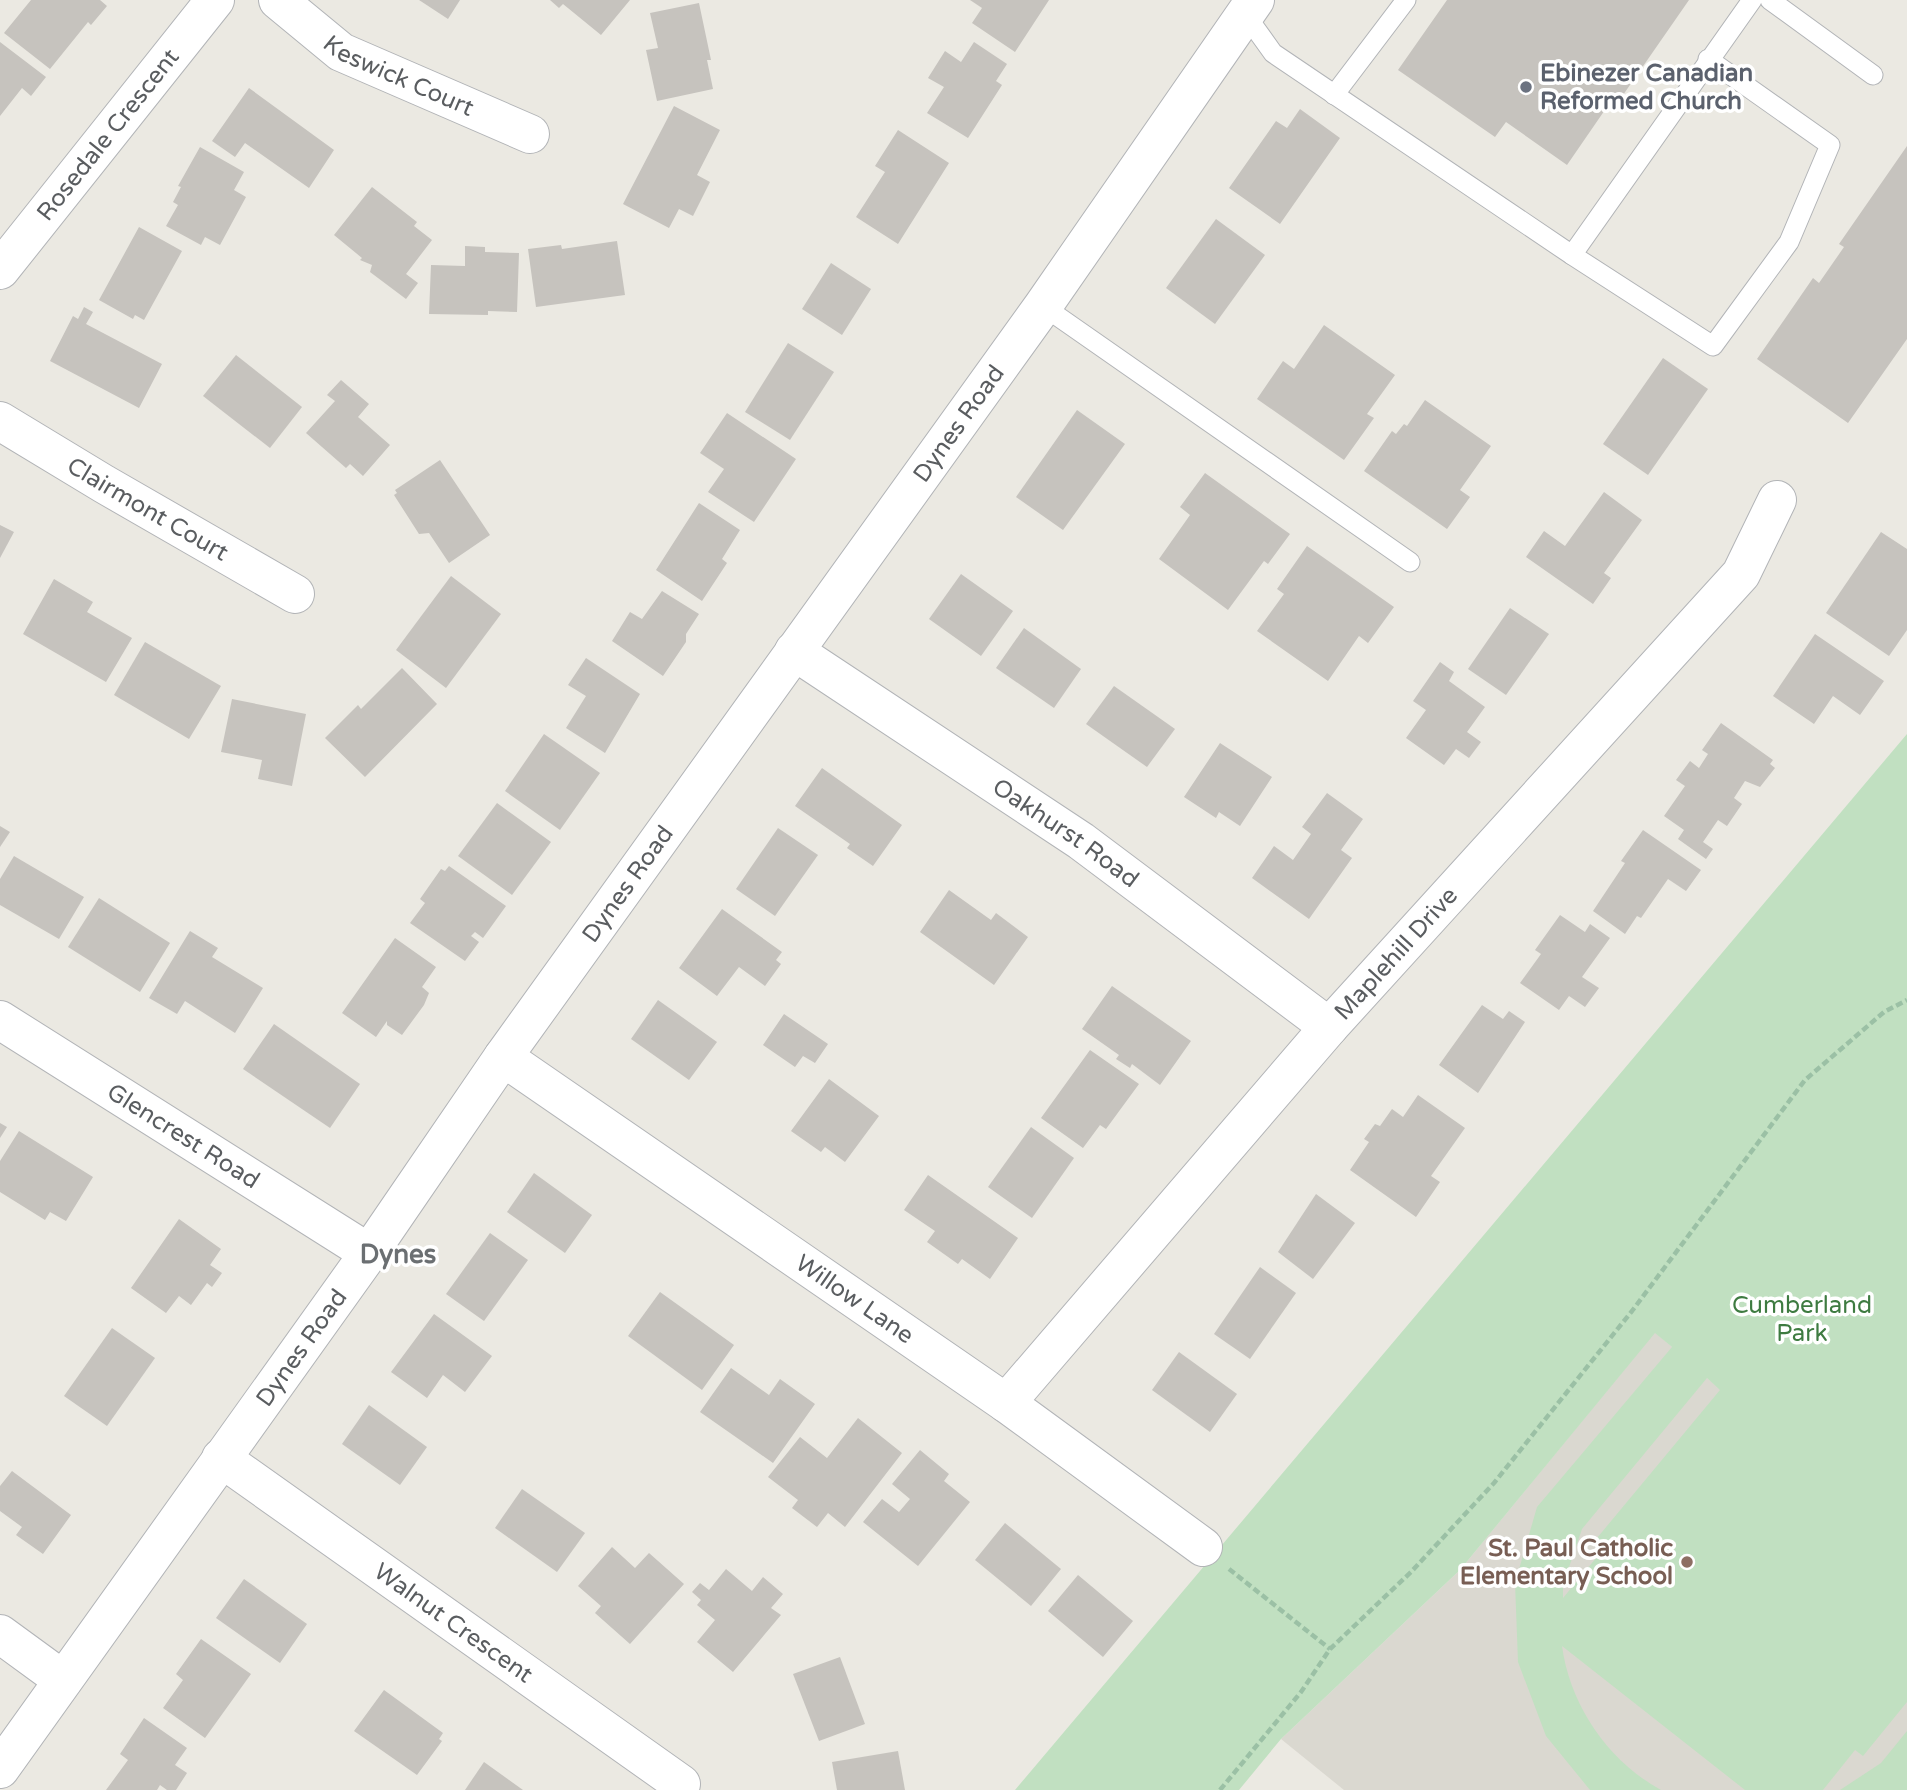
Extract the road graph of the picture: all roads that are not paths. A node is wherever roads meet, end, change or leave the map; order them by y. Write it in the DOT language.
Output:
graph roads {
  1 [pos="215,0"];
  2 [pos="278,0"];
  3 [pos="1406,0"];
  4 [pos="1752,0"];
  5 [pos="1770,0"];
  6 [pos="1242,5"];
  7 [pos="1708,59"];
  8 [pos="1873,75"];
  9 [pos="1335,94"];
  10 [pos="530,134"];
  11 [pos="1572,254"];
  12 [pos="0,270"];
  13 [pos="1043,306"];
  14 [pos="0,421"];
  15 [pos="1777,500"];
  16 [pos="1410,562"];
  17 [pos="295,594"];
  18 [pos="794,651"];
  19 [pos="0,1020"];
  20 [pos="1329,1027"];
  21 [pos="503,1057"];
  22 [pos="369,1253"];
  23 [pos="1006,1403"];
  24 [pos="221,1458"];
  25 [pos="1203,1548"];
  26 [pos="0,1634"];
  27 [pos="63,1680"];
  28 [pos="0,1769"];
  29 [pos="676,1790"];
  1 -- 12 [label="street, Rosedale Crescent"];
  2 -- 10 [label="street, Keswick Court"];
  3 -- 9 [label="lane"];
  4 -- 7 [label="lane"];
  5 -- 8 [label="lane"];
  6 -- 9 [label="lane"];
  6 -- 13 [label="street, Dynes Road"];
  7 -- 11 [label="lane"];
  7 -- 11 [label="lane"];
  9 -- 11 [label="lane"];
  13 -- 16 [label="lane"];
  13 -- 18 [label="street, Dynes Road"];
  14 -- 17 [label="street, Clairmont Court"];
  15 -- 20 [label="street, Maplehill Drive"];
  18 -- 20 [label="street, Oakhurst Road"];
  18 -- 21 [label="street, Dynes Road"];
  19 -- 22 [label="street, Glencrest Road"];
  20 -- 23 [label="street, Maplehill Drive"];
  21 -- 22 [label="street, Dynes Road"];
  21 -- 23 [label="street, Willow Lane"];
  22 -- 24 [label="street, Dynes Road"];
  23 -- 25 [label="street, Willow Lane"];
  24 -- 27 [label="street, Dynes Road"];
  24 -- 29 [label="street, Walnut Crescent"];
  26 -- 27 [label="street"];
  27 -- 28 [label="street, Dynes Road"];
}
